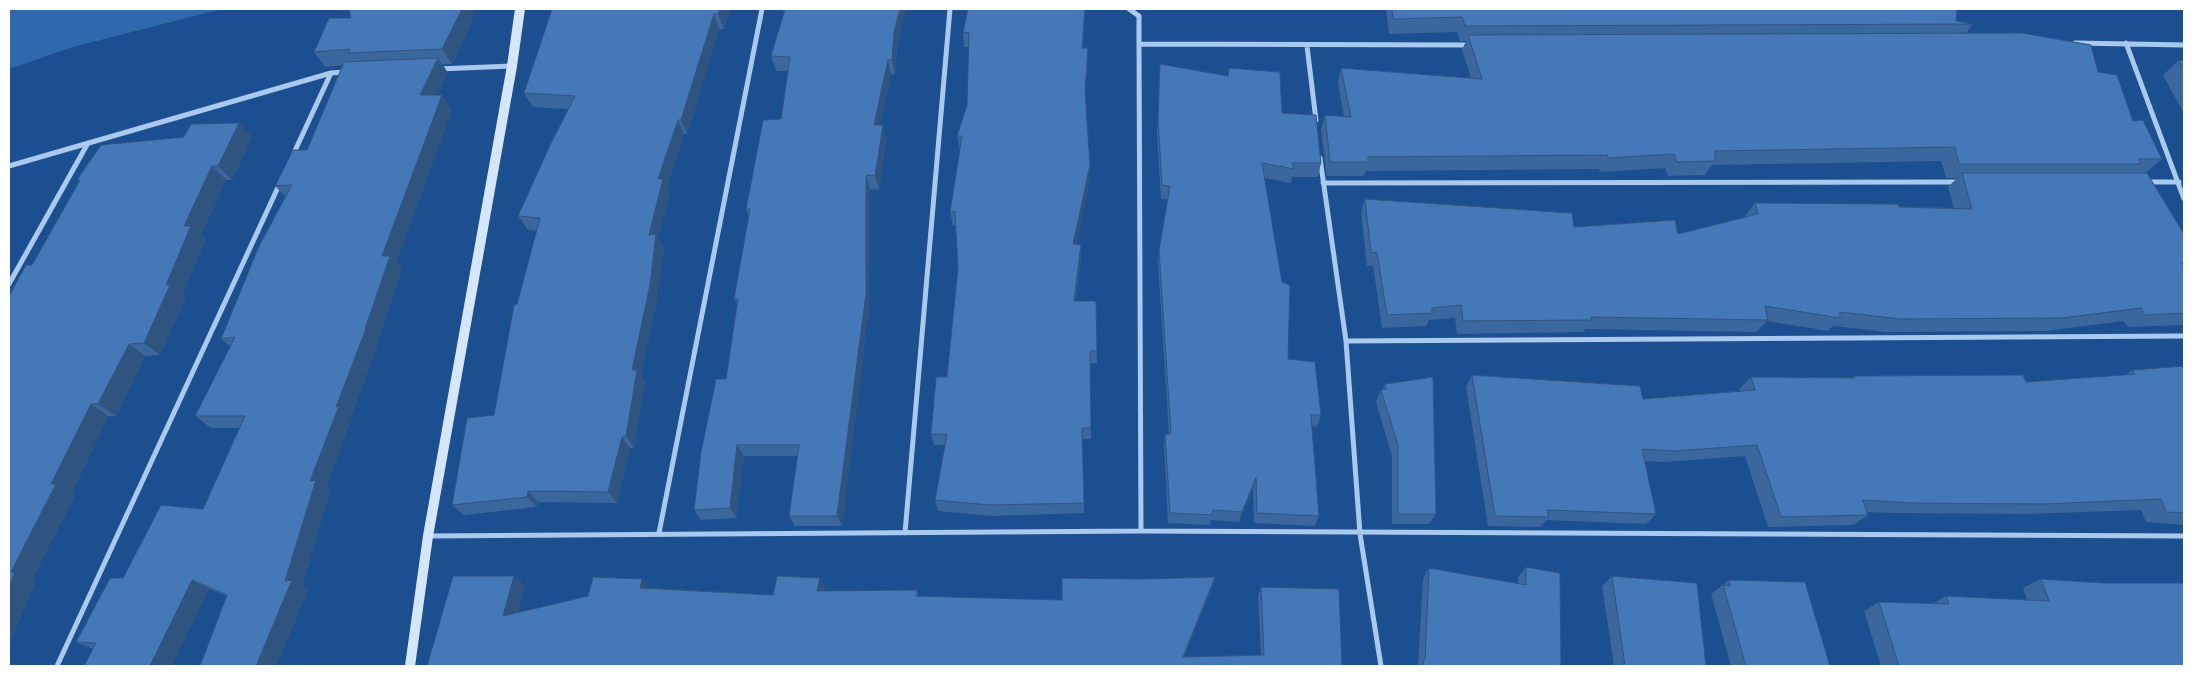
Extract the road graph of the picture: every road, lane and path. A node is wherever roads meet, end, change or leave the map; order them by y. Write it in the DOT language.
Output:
graph roads {
  1 [pos="520,9"];
  2 [pos="762,9"];
  3 [pos="950,9"];
  4 [pos="1129,9"];
  5 [pos="2066,43"];
  6 [pos="2126,43"];
  7 [pos="1139,44"];
  8 [pos="1477,45"];
  9 [pos="2184,45"];
  10 [pos="1307,46"];
  11 [pos="512,66"];
  12 [pos="436,69"];
  13 [pos="330,72"];
  14 [pos="350,72"];
  15 [pos="1316,124"];
  16 [pos="88,143"];
  17 [pos="1320,154"];
  18 [pos="289,162"];
  19 [pos="9,166"];
  20 [pos="281,180"];
  21 [pos="1968,182"];
  22 [pos="2141,182"];
  23 [pos="2179,182"];
  24 [pos="1323,183"];
  25 [pos="2184,199"];
  26 [pos="9,284"];
  27 [pos="2184,336"];
  28 [pos="1346,341"];
  29 [pos="1141,531"];
  30 [pos="659,532"];
  31 [pos="905,533"];
  32 [pos="1360,534"];
  33 [pos="428,536"];
  34 [pos="2184,536"];
  35 [pos="57,666"];
  36 [pos="410,666"];
  37 [pos="1381,666"];
  1 -- 11 [label="street"];
  2 -- 30 [label="street"];
  3 -- 31 [label="street"];
  4 -- 7 [label="street"];
  5 -- 6 [label="street"];
  6 -- 9 [label="street"];
  6 -- 23 [label="street"];
  7 -- 10 [label="street"];
  7 -- 29 [label="street"];
  8 -- 10 [label="street"];
  10 -- 15 [label="street"];
  11 -- 12 [label="street"];
  11 -- 33 [label="street"];
  13 -- 14 [label="street"];
  13 -- 16 [label="street"];
  13 -- 18 [label="street"];
  16 -- 19 [label="street"];
  16 -- 26 [label="street"];
  17 -- 24 [label="street"];
  20 -- 35 [label="street"];
  21 -- 24 [label="street"];
  22 -- 23 [label="street"];
  23 -- 25 [label="street"];
  24 -- 28 [label="street"];
  27 -- 28 [label="street"];
  28 -- 32 [label="street"];
  29 -- 31 [label="street"];
  29 -- 32 [label="street"];
  30 -- 31 [label="street"];
  30 -- 33 [label="street"];
  32 -- 34 [label="street"];
  32 -- 37 [label="street"];
  33 -- 36 [label="street"];
}
